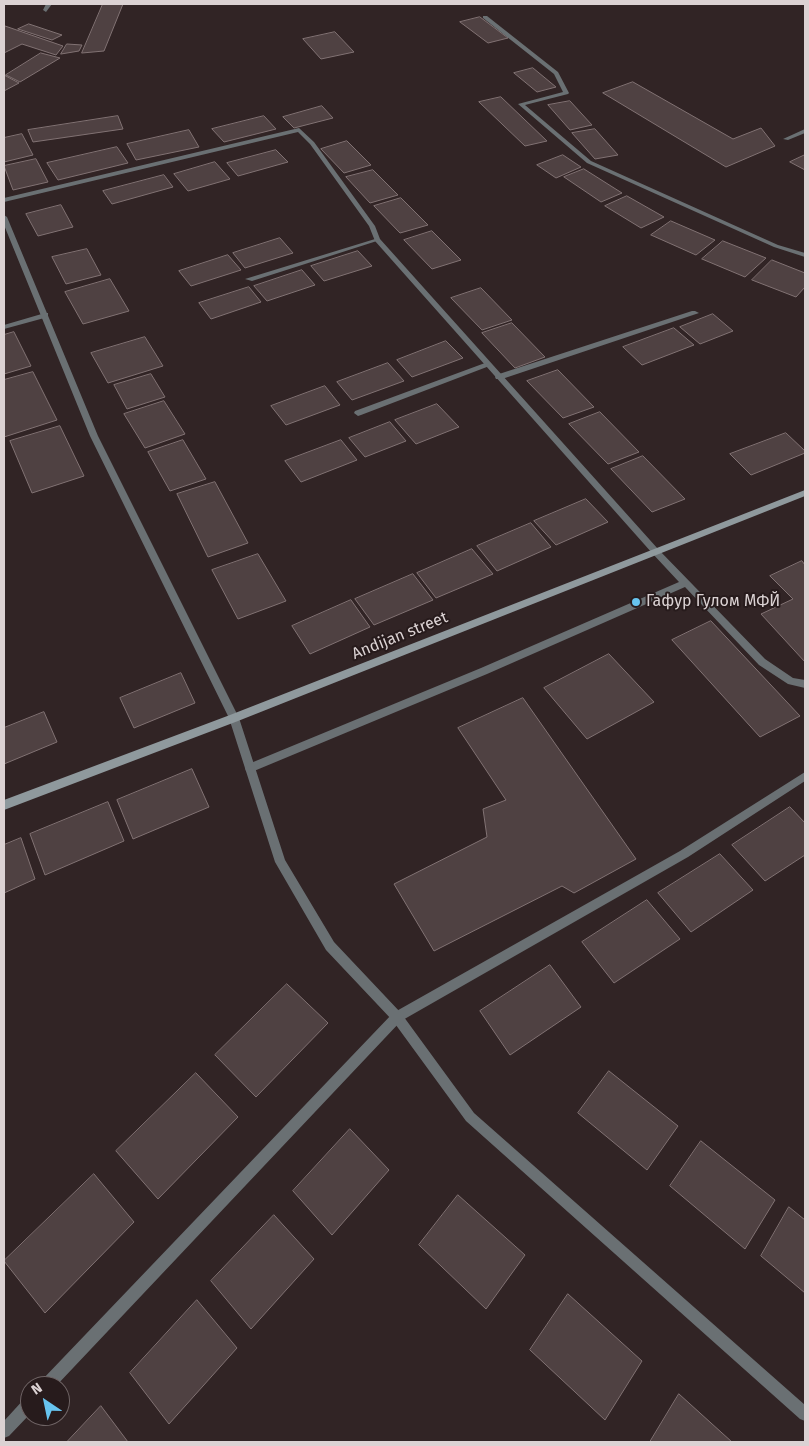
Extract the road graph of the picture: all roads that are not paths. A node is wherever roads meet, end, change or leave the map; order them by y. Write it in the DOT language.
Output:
graph roads {
  1 [pos="49,4"];
  2 [pos="46,10"];
  3 [pos="485,17"];
  4 [pos="805,132"];
  5 [pos="786,139"];
  6 [pos="4,200"];
  7 [pos="4,218"];
  8 [pos="377,240"];
  9 [pos="805,255"];
  10 [pos="248,279"];
  11 [pos="695,313"];
  12 [pos="45,315"];
  13 [pos="4,327"];
  14 [pos="488,365"];
  15 [pos="499,377"];
  16 [pos="358,413"];
  17 [pos="805,492"];
  18 [pos="656,551"];
  19 [pos="686,583"];
  20 [pos="805,684"];
  21 [pos="234,718"];
  22 [pos="250,768"];
  23 [pos="805,776"];
  24 [pos="4,805"];
  25 [pos="397,1017"];
  26 [pos="56,1376"];
  27 [pos="20,1414"];
  28 [pos="805,1414"];
  29 [pos="4,1431"];
  1 -- 2 [label="street"];
  3 -- 9 [label="street"];
  4 -- 5 [label="street"];
  6 -- 8 [label="street"];
  7 -- 12 [label="street"];
  8 -- 10 [label="street"];
  8 -- 14 [label="street"];
  11 -- 15 [label="street"];
  12 -- 13 [label="street"];
  12 -- 21 [label="street"];
  14 -- 15 [label="street"];
  14 -- 16 [label="street"];
  15 -- 18 [label="street"];
  17 -- 18 [label="street, Andijan street"];
  18 -- 19 [label="street"];
  18 -- 21 [label="street, Andijan street"];
  19 -- 20 [label="street"];
  19 -- 22 [label="street"];
  21 -- 22 [label="street"];
  21 -- 24 [label="street, Andijan street"];
  22 -- 25 [label="street"];
  23 -- 25 [label="street"];
  25 -- 26 [label="street"];
  25 -- 28 [label="street"];
  27 -- 29 [label="street"];
}
